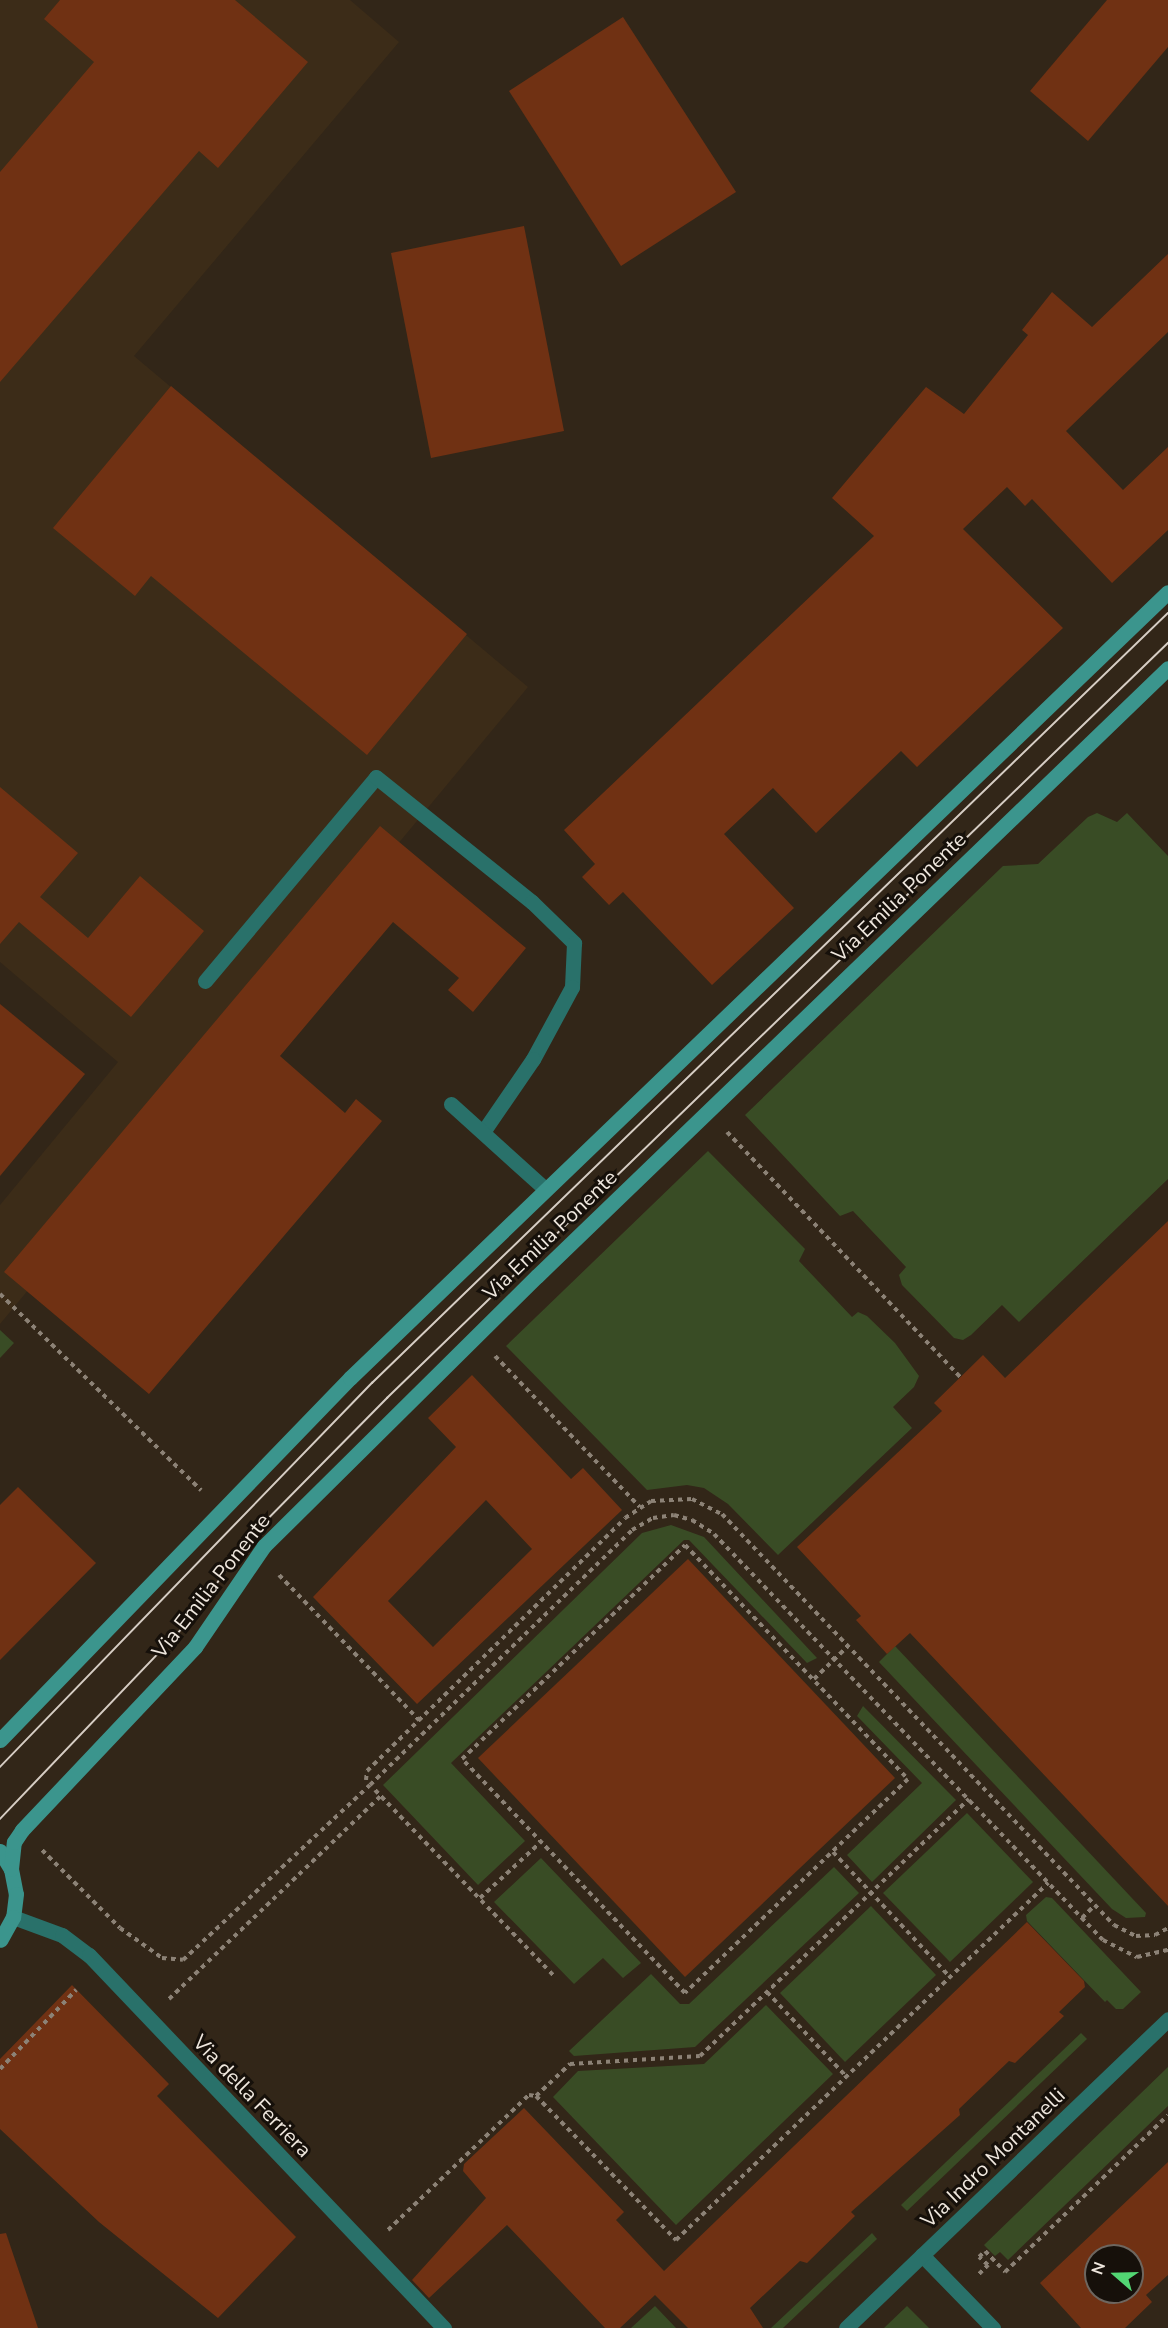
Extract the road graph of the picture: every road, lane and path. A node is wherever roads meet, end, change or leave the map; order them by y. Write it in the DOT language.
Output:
graph roads {
  1 [pos="1168,592"];
  2 [pos="1168,668"];
  3 [pos="205,981"];
  4 [pos="451,1104"];
  5 [pos="719,1124"];
  6 [pos="483,1132"];
  7 [pos="544,1188"];
  8 [pos="0,1294"];
  9 [pos="489,1349"];
  10 [pos="960,1377"];
  11 [pos="208,1496"];
  12 [pos="640,1507"];
  13 [pos="270,1566"];
  14 [pos="848,1646"];
  15 [pos="834,1660"];
  16 [pos="814,1679"];
  17 [pos="419,1720"];
  18 [pos="0,1740"];
  19 [pos="366,1780"];
  20 [pos="375,1790"];
  21 [pos="381,1796"];
  22 [pos="969,1799"];
  23 [pos="541,1842"];
  24 [pos="37,1844"];
  25 [pos="0,1851"];
  26 [pos="832,1852"];
  27 [pos="11,1869"];
  28 [pos="1048,1883"];
  29 [pos="871,1893"];
  30 [pos="480,1898"];
  31 [pos="1095,1905"];
  32 [pos="13,1917"];
  33 [pos="1082,1918"];
  34 [pos="1168,1928"];
  35 [pos="0,1940"];
  36 [pos="1168,1950"];
  37 [pos="553,1975"];
  38 [pos="950,1977"];
  39 [pos="76,1990"];
  40 [pos="767,1992"];
  41 [pos="168,2000"];
  42 [pos="1168,2019"];
  43 [pos="0,2069"];
  44 [pos="846,2076"];
  45 [pos="536,2096"];
  46 [pos="1168,2115"];
  47 [pos="386,2232"];
  48 [pos="922,2255"];
  49 [pos="979,2274"];
  50 [pos="444,2328"];
  51 [pos="846,2328"];
  52 [pos="993,2328"];
  1 -- 7 [label="main road, Via Emilia Ponente"];
  2 -- 27 [label="main road, Via Emilia Ponente"];
  3 -- 6 [label="street"];
  4 -- 6 [label="street"];
  5 -- 10 [label="path"];
  6 -- 7 [label="street"];
  7 -- 18 [label="main road, Via Emilia Ponente"];
  8 -- 11 [label="path"];
  9 -- 12 [label="path"];
  12 -- 14 [label="path"];
  12 -- 17 [label="path"];
  13 -- 17 [label="path"];
  14 -- 15 [label="path"];
  14 -- 31 [label="path"];
  15 -- 16 [label="path"];
  15 -- 22 [label="path"];
  15 -- 24 [label="path"];
  16 -- 23 [label="path"];
  16 -- 26 [label="path"];
  17 -- 19 [label="path"];
  20 -- 21 [label="path"];
  21 -- 30 [label="path"];
  21 -- 41 [label="path"];
  22 -- 28 [label="path"];
  22 -- 29 [label="path"];
  23 -- 26 [label="path"];
  23 -- 30 [label="path"];
  25 -- 27 [label="main road, Via Emilia Ponente"];
  26 -- 29 [label="path"];
  27 -- 32 [label="main road, Via Emilia Ponente"];
  28 -- 33 [label="path"];
  28 -- 38 [label="path"];
  29 -- 38 [label="path"];
  29 -- 40 [label="path"];
  30 -- 37 [label="path"];
  31 -- 33 [label="path"];
  31 -- 34 [label="path"];
  32 -- 35 [label="main road, Via Emilia Ponente"];
  32 -- 50 [label="street, Via della Ferriera"];
  33 -- 36 [label="path"];
  38 -- 44 [label="path"];
  39 -- 43 [label="path"];
  40 -- 44 [label="path"];
  40 -- 45 [label="path"];
  42 -- 48 [label="street, Via Indro Montanelli"];
  44 -- 45 [label="path"];
  45 -- 47 [label="path"];
  46 -- 49 [label="path"];
  48 -- 51 [label="street, Via Indro Montanelli"];
  48 -- 52 [label="street"];
}
